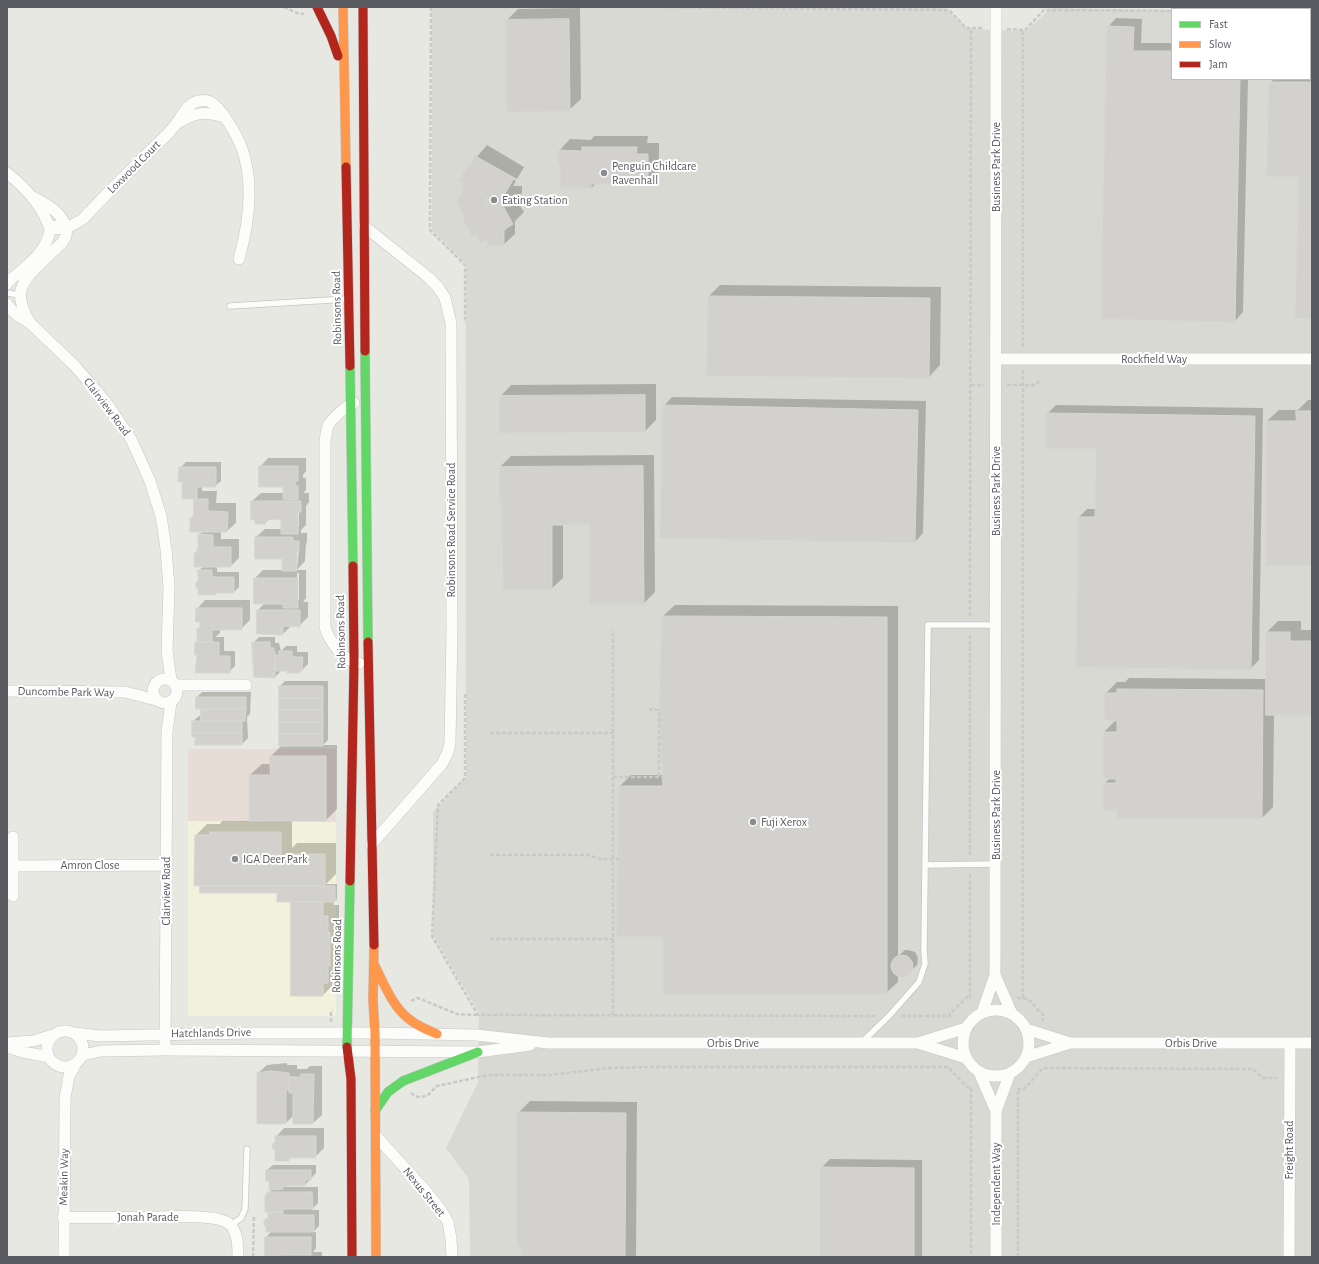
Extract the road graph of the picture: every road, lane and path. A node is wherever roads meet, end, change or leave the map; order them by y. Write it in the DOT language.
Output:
graph roads {
  1 [pos="317,7"];
  2 [pos="342,7"];
  3 [pos="363,7"];
  4 [pos="431,7"];
  5 [pos="656,7"];
  6 [pos="996,7"];
  7 [pos="1171,11"];
  8 [pos="971,28"];
  9 [pos="996,28"];
  10 [pos="1023,29"];
  11 [pos="344,75"];
  12 [pos="7,173"];
  13 [pos="33,197"];
  14 [pos="66,224"];
  15 [pos="364,226"];
  16 [pos="50,229"];
  17 [pos="239,259"];
  18 [pos="7,284"];
  19 [pos="7,293"];
  20 [pos="20,295"];
  21 [pos="349,299"];
  22 [pos="364,299"];
  23 [pos="7,304"];
  24 [pos="230,306"];
  25 [pos="30,323"];
  26 [pos="465,329"];
  27 [pos="996,359"];
  28 [pos="1023,359"];
  29 [pos="1312,359"];
  30 [pos="365,401"];
  31 [pos="350,404"];
  32 [pos="970,625"];
  33 [pos="996,625"];
  34 [pos="613,630"];
  35 [pos="354,663"];
  36 [pos="368,664"];
  37 [pos="246,685"];
  38 [pos="465,690"];
  39 [pos="7,691"];
  40 [pos="166,691"];
  41 [pos="650,709"];
  42 [pos="490,733"];
  43 [pos="613,733"];
  44 [pos="613,777"];
  45 [pos="659,777"];
  46 [pos="663,777"];
  47 [pos="13,837"];
  48 [pos="371,845"];
  49 [pos="490,855"];
  50 [pos="614,859"];
  51 [pos="618,859"];
  52 [pos="166,864"];
  53 [pos="996,864"];
  54 [pos="925,865"];
  55 [pos="970,865"];
  56 [pos="14,866"];
  57 [pos="13,896"];
  58 [pos="490,939"];
  59 [pos="613,939"];
  60 [pos="374,964"];
  61 [pos="995,975"];
  62 [pos="1023,998"];
  63 [pos="982,1013"];
  64 [pos="1012,1014"];
  65 [pos="613,1015"];
  66 [pos="889,1016"];
  67 [pos="966,1028"];
  68 [pos="1026,1029"];
  69 [pos="74,1033"];
  70 [pos="348,1033"];
  71 [pos="375,1033"];
  72 [pos="165,1034"];
  73 [pos="436,1034"];
  74 [pos="53,1035"];
  75 [pos="548,1042"];
  76 [pos="7,1043"];
  77 [pos="861,1043"];
  78 [pos="918,1043"];
  79 [pos="1070,1043"];
  80 [pos="1290,1043"];
  81 [pos="1312,1043"];
  82 [pos="7,1047"];
  83 [pos="165,1050"];
  84 [pos="347,1050"];
  85 [pos="375,1051"];
  86 [pos="478,1052"];
  87 [pos="83,1055"];
  88 [pos="1026,1057"];
  89 [pos="966,1058"];
  90 [pos="51,1060"];
  91 [pos="75,1064"];
  92 [pos="979,1072"];
  93 [pos="1010,1073"];
  94 [pos="1290,1077"];
  95 [pos="403,1081"];
  96 [pos="986,1087"];
  97 [pos="971,1088"];
  98 [pos="1004,1088"];
  99 [pos="1018,1089"];
  100 [pos="65,1098"];
  101 [pos="375,1111"];
  102 [pos="996,1111"];
  103 [pos="376,1136"];
  104 [pos="247,1150"];
  105 [pos="63,1217"];
  106 [pos="231,1225"];
  107 [pos="64,1257"];
  108 [pos="238,1257"];
  109 [pos="352,1257"];
  110 [pos="376,1257"];
  111 [pos="452,1257"];
  112 [pos="972,1257"];
  113 [pos="996,1257"];
  114 [pos="1018,1257"];
  115 [pos="1289,1257"];
  1 -- 11 [label="main road"];
  2 -- 11 [label="main road, Robinsons Road"];
  3 -- 15 [label="main road"];
  4 -- 26 [label="path"];
  5 -- 8 [label="path"];
  6 -- 9 [label="street, Business Park Drive"];
  7 -- 10 [label="path"];
  8 -- 9 [label="path"];
  8 -- 32 [label="path"];
  9 -- 10 [label="path"];
  9 -- 27 [label="street, Business Park Drive"];
  10 -- 28 [label="path"];
  11 -- 21 [label="main road, Robinsons Road"];
  12 -- 13 [label="street"];
  13 -- 14 [label="street"];
  13 -- 16 [label="street"];
  14 -- 16 [label="street"];
  14 -- 17 [label="street, Loxwood Court"];
  14 -- 20 [label="street"];
  15 -- 22 [label="main road"];
  15 -- 48 [label="street, Robinsons Road Service Road"];
  16 -- 18 [label="street"];
  19 -- 20 [label="lane"];
  20 -- 25 [label="street, Clairview Road"];
  21 -- 22 [label="lane"];
  21 -- 24 [label="lane"];
  21 -- 31 [label="main road, Robinsons Road"];
  22 -- 30 [label="main road"];
  23 -- 25 [label="street, Clairview Road"];
  25 -- 40 [label="street, Clairview Road"];
  27 -- 28 [label="street, Rockfield Way"];
  27 -- 33 [label="street, Business Park Drive"];
  28 -- 29 [label="street, Rockfield Way"];
  28 -- 62 [label="path"];
  30 -- 31 [label="street"];
  30 -- 36 [label="main road"];
  31 -- 35 [label="main road, Robinsons Road"];
  31 -- 35 [label="street"];
  32 -- 33 [label="lane"];
  32 -- 54 [label="lane"];
  32 -- 55 [label="path"];
  33 -- 53 [label="street, Business Park Drive"];
  34 -- 43 [label="path"];
  35 -- 36 [label="street"];
  35 -- 70 [label="main road, Robinsons Road"];
  36 -- 48 [label="main road"];
  37 -- 40 [label="street, Duncombe Park Way"];
  38 -- 65 [label="path"];
  39 -- 40 [label="street, Duncombe Park Way"];
  40 -- 52 [label="street, Clairview Road"];
  41 -- 45 [label="path"];
  42 -- 43 [label="path"];
  43 -- 44 [label="path"];
  44 -- 45 [label="path"];
  44 -- 50 [label="path"];
  45 -- 46 [label="path"];
  47 -- 56 [label="street"];
  48 -- 60 [label="main road"];
  49 -- 50 [label="path"];
  50 -- 51 [label="path"];
  50 -- 59 [label="path"];
  52 -- 56 [label="street, Amron Close"];
  52 -- 72 [label="street, Clairview Road"];
  53 -- 55 [label="lane"];
  53 -- 61 [label="street, Business Park Drive"];
  54 -- 55 [label="lane"];
  54 -- 66 [label="lane"];
  55 -- 66 [label="path"];
  56 -- 57 [label="street"];
  58 -- 59 [label="path"];
  59 -- 65 [label="path"];
  60 -- 71 [label="main road"];
  60 -- 73 [label="main road"];
  61 -- 63 [label="street, Business Park Drive"];
  61 -- 64 [label="street, Business Park Drive"];
  63 -- 64 [label="street"];
  63 -- 67 [label="street"];
  64 -- 68 [label="street"];
  65 -- 66 [label="path"];
  66 -- 77 [label="lane"];
  67 -- 78 [label="street, Orbis Drive"];
  67 -- 89 [label="street"];
  68 -- 79 [label="street, Orbis Drive"];
  68 -- 88 [label="street"];
  69 -- 72 [label="street, Hatchlands Drive"];
  69 -- 74 [label="street"];
  69 -- 87 [label="street"];
  70 -- 71 [label="street, Hatchlands Drive"];
  70 -- 72 [label="street, Hatchlands Drive"];
  70 -- 84 [label="main road, Robinsons Road"];
  71 -- 73 [label="street, Orbis Drive"];
  71 -- 85 [label="main road"];
  72 -- 83 [label="street, Clairview Road"];
  73 -- 75 [label="street, Orbis Drive"];
  74 -- 76 [label="street"];
  74 -- 90 [label="street"];
  75 -- 77 [label="street, Orbis Drive"];
  75 -- 86 [label="street, Orbis Drive"];
  77 -- 78 [label="street, Orbis Drive"];
  78 -- 89 [label="street, Orbis Drive"];
  79 -- 80 [label="street, Orbis Drive"];
  79 -- 88 [label="street, Orbis Drive"];
  80 -- 81 [label="street, Orbis Drive"];
  80 -- 94 [label="street, Freight Road"];
  82 -- 90 [label="street"];
  83 -- 84 [label="street, Hatchlands Drive"];
  83 -- 87 [label="street, Hatchlands Drive"];
  84 -- 85 [label="street, Hatchlands Drive"];
  84 -- 109 [label="main road, Robinsons Road"];
  85 -- 86 [label="street, Orbis Drive"];
  85 -- 101 [label="main road"];
  86 -- 95 [label="main road"];
  87 -- 91 [label="street"];
  88 -- 93 [label="street"];
  89 -- 92 [label="street"];
  90 -- 91 [label="street"];
  90 -- 100 [label="street, Meakin Way"];
  91 -- 100 [label="street, Meakin Way"];
  92 -- 93 [label="street"];
  92 -- 96 [label="street, Independent Way"];
  93 -- 98 [label="street, Independent Way"];
  94 -- 99 [label="path"];
  94 -- 115 [label="street, Freight Road"];
  95 -- 97 [label="path"];
  95 -- 101 [label="main road"];
  96 -- 97 [label="path"];
  96 -- 102 [label="street, Independent Way"];
  97 -- 112 [label="path"];
  98 -- 99 [label="path"];
  98 -- 102 [label="street, Independent Way"];
  99 -- 114 [label="path"];
  100 -- 105 [label="street, Meakin Way"];
  101 -- 103 [label="main road"];
  102 -- 113 [label="street, Independent Way"];
  103 -- 110 [label="main road"];
  103 -- 111 [label="street, Nexus Street"];
  104 -- 106 [label="lane"];
  105 -- 106 [label="street, Jonah Parade"];
  105 -- 107 [label="street, Meakin Way"];
  106 -- 108 [label="street"];
}
